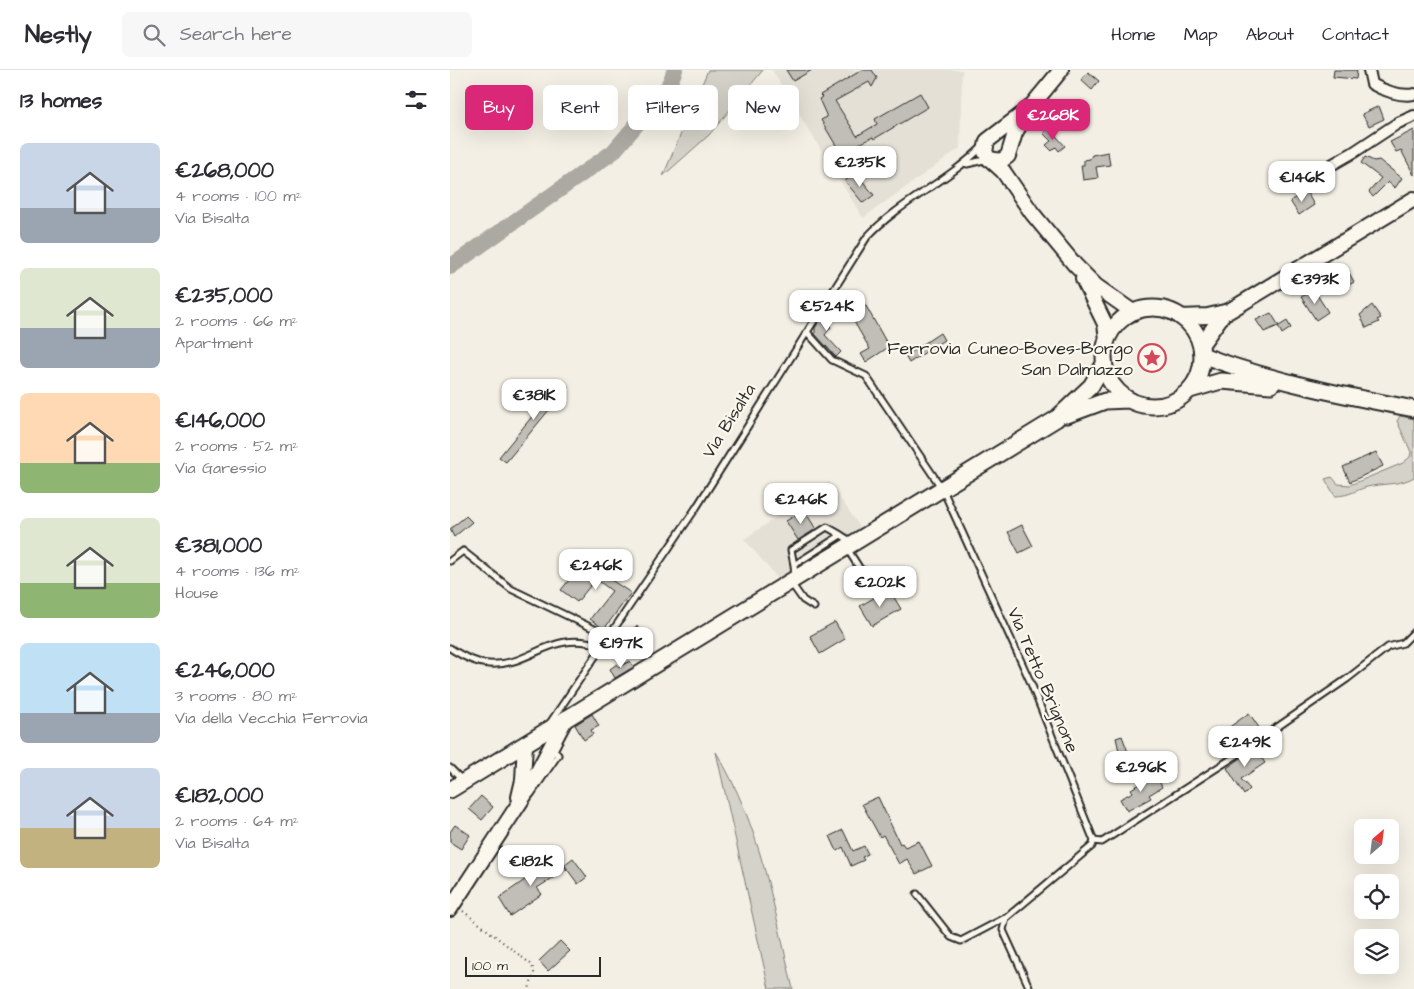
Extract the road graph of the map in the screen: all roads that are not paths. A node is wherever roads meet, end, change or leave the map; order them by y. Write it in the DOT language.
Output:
graph roads {
  1 [pos="1061,70"];
  2 [pos="1369,70"];
  3 [pos="1414,94"];
  4 [pos="1029,109"];
  5 [pos="1414,116"];
  6 [pos="991,139"];
  7 [pos="1010,150"];
  8 [pos="991,160"];
  9 [pos="958,169"];
  10 [pos="1300,183"];
  11 [pos="1015,187"];
  12 [pos="1414,199"];
  13 [pos="1075,265"];
  14 [pos="1134,312"];
  15 [pos="1224,313"];
  16 [pos="1180,316"];
  17 [pos="807,332"];
  18 [pos="1107,339"];
  19 [pos="1201,350"];
  20 [pos="1104,364"];
  21 [pos="1314,389"];
  22 [pos="1190,390"];
  23 [pos="1128,400"];
  24 [pos="1414,409"];
  25 [pos="1056,419"];
  26 [pos="943,490"];
  27 [pos="846,542"];
  28 [pos="450,562"];
  29 [pos="793,574"];
  30 [pos="873,575"];
  31 [pos="814,607"];
  32 [pos="1414,632"];
  33 [pos="609,636"];
  34 [pos="603,646"];
  35 [pos="450,648"];
  36 [pos="560,718"];
  37 [pos="525,744"];
  38 [pos="551,747"];
  39 [pos="496,762"];
  40 [pos="450,768"];
  41 [pos="540,768"];
  42 [pos="523,772"];
  43 [pos="463,781"];
  44 [pos="450,790"];
  45 [pos="518,802"];
  46 [pos="1094,841"];
  47 [pos="917,894"];
  48 [pos="452,906"];
  49 [pos="1006,918"];
  50 [pos="1030,989"];
  1 -- 4 [label="street, Via Bisalta"];
  2 -- 3 [label="street"];
  4 -- 6 [label="street, Via Bisalta"];
  4 -- 7 [label="street, Via Bisalta"];
  5 -- 10 [label="street"];
  6 -- 7 [label="street"];
  6 -- 8 [label="street"];
  6 -- 9 [label="lane, Via Bisalta"];
  7 -- 8 [label="street, Via Bisalta"];
  7 -- 11 [label="street"];
  8 -- 9 [label="lane, Via Bisalta"];
  8 -- 11 [label="street"];
  9 -- 17 [label="lane, Via Bisalta"];
  11 -- 13 [label="street"];
  12 -- 15 [label="street"];
  13 -- 14 [label="street"];
  13 -- 18 [label="street"];
  14 -- 16 [label="main road"];
  14 -- 18 [label="main road"];
  15 -- 16 [label="street"];
  15 -- 19 [label="street"];
  16 -- 19 [label="main road"];
  17 -- 26 [label="lane, Via Tetto Brignone"];
  17 -- 33 [label="lane, Via Bisalta"];
  18 -- 20 [label="main road"];
  19 -- 21 [label="main road"];
  19 -- 22 [label="main road"];
  20 -- 23 [label="main road"];
  20 -- 25 [label="main road"];
  21 -- 22 [label="main road"];
  21 -- 24 [label="main road"];
  22 -- 23 [label="main road"];
  23 -- 25 [label="main road"];
  25 -- 26 [label="main road"];
  26 -- 27 [label="main road"];
  26 -- 46 [label="lane, Via Tetto Brignone"];
  27 -- 29 [label="main road"];
  27 -- 29 [label="lane"];
  27 -- 30 [label="lane"];
  28 -- 33 [label="lane"];
  29 -- 31 [label="lane"];
  29 -- 36 [label="main road"];
  32 -- 46 [label="lane"];
  33 -- 34 [label="lane, Via Bisalta"];
  34 -- 35 [label="lane"];
  34 -- 36 [label="lane, Via Bisalta"];
  36 -- 37 [label="main road"];
  36 -- 38 [label="street, Via Bisalta"];
  37 -- 39 [label="main road"];
  37 -- 41 [label="street"];
  37 -- 42 [label="street, Via Bisalta"];
  38 -- 41 [label="street, Via Bisalta"];
  38 -- 45 [label="lane"];
  39 -- 42 [label="street"];
  39 -- 43 [label="main road"];
  40 -- 43 [label="lane"];
  41 -- 45 [label="street, Via Bisalta"];
  42 -- 45 [label="street, Via Bisalta"];
  43 -- 44 [label="main road"];
  45 -- 48 [label="street, Via Bisalta"];
  46 -- 49 [label="lane"];
  47 -- 49 [label="lane"];
  49 -- 50 [label="lane"];
}
